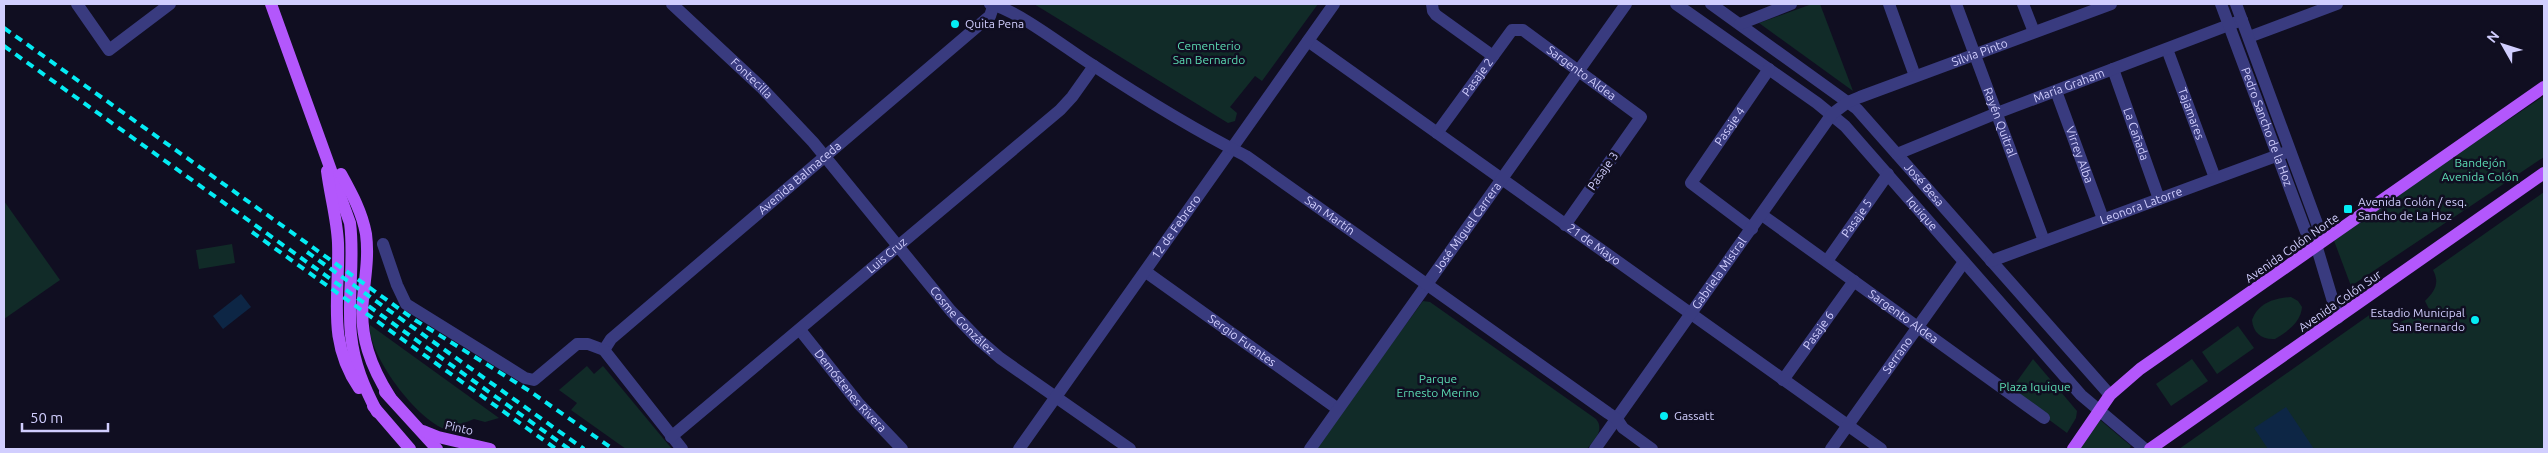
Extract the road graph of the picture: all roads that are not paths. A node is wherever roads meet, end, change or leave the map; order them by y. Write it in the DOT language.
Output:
graph roads {
  1 [pos="77,4"];
  2 [pos="170,4"];
  3 [pos="272,4"];
  4 [pos="672,4"];
  5 [pos="992,4"];
  6 [pos="1334,4"];
  7 [pos="1432,4"];
  8 [pos="1626,4"];
  9 [pos="1676,4"];
  10 [pos="1711,4"];
  11 [pos="1791,4"];
  12 [pos="1889,4"];
  13 [pos="1956,4"];
  14 [pos="2023,4"];
  15 [pos="2111,4"];
  16 [pos="2221,4"];
  17 [pos="2236,4"];
  18 [pos="2335,4"];
  19 [pos="2087,8"];
  20 [pos="2242,20"];
  21 [pos="1740,24"];
  22 [pos="2229,26"];
  23 [pos="1522,30"];
  24 [pos="2034,32"];
  25 [pos="2249,37"];
  26 [pos="1308,41"];
  27 [pos="2168,49"];
  28 [pos="1975,54"];
  29 [pos="1493,56"];
  30 [pos="1094,66"];
  31 [pos="1769,69"];
  32 [pos="2113,69"];
  33 [pos="1578,70"];
  34 [pos="1915,76"];
  35 [pos="2544,87"];
  36 [pos="2056,91"];
  37 [pos="1848,102"];
  38 [pos="1997,113"];
  39 [pos="1832,114"];
  40 [pos="1641,117"];
  41 [pos="1437,133"];
  42 [pos="324,146"];
  43 [pos="1232,149"];
  44 [pos="2291,150"];
  45 [pos="1897,154"];
  46 [pos="2277,155"];
  47 [pos="827,157"];
  48 [pos="2544,173"];
  49 [pos="1888,174"];
  50 [pos="2215,178"];
  51 [pos="1501,179"];
  52 [pos="2159,198"];
  53 [pos="1762,215"];
  54 [pos="2103,219"];
  55 [pos="1565,225"];
  56 [pos="1752,229"];
  57 [pos="2044,241"];
  58 [pos="383,244"];
  59 [pos="899,246"];
  60 [pos="2317,248"];
  61 [pos="1827,261"];
  62 [pos="1991,261"];
  63 [pos="1964,262"];
  64 [pos="1146,272"];
  65 [pos="1854,281"];
  66 [pos="1428,284"];
  67 [pos="1691,315"];
  68 [pos="2338,318"];
  69 [pos="1918,327"];
  70 [pos="800,330"];
  71 [pos="353,346"];
  72 [pos="604,350"];
  73 [pos="1783,380"];
  74 [pos="2110,395"];
  75 [pos="390,397"];
  76 [pos="1055,397"];
  77 [pos="1338,409"];
  78 [pos="377,412"];
  79 [pos="2099,412"];
  80 [pos="2044,418"];
  81 [pos="1617,420"];
  82 [pos="1848,426"];
  83 [pos="422,431"];
  84 [pos="671,437"];
  85 [pos="410,449"];
  86 [pos="437,449"];
  87 [pos="490,449"];
  88 [pos="682,449"];
  89 [pos="902,449"];
  90 [pos="1019,449"];
  91 [pos="1130,449"];
  92 [pos="1310,449"];
  93 [pos="1595,449"];
  94 [pos="1652,449"];
  95 [pos="1831,449"];
  96 [pos="1881,449"];
  97 [pos="2073,449"];
  98 [pos="2145,449"];
  99 [pos="2150,449"];
  1 -- 2 [label="street"];
  3 -- 42 [label="main road"];
  4 -- 47 [label="street, Fontecilla"];
  5 -- 30 [label="street, San Martín"];
  5 -- 47 [label="street, Avenida Balmaceda"];
  6 -- 26 [label="street, 12 de Febrero"];
  7 -- 29 [label="street"];
  8 -- 33 [label="street, José Miguel Carrera"];
  9 -- 31 [label="street, Iquique"];
  10 -- 21 [label="street, José Besa"];
  11 -- 21 [label="street"];
  12 -- 34 [label="street"];
  13 -- 28 [label="street, Rayén Quitral"];
  14 -- 24 [label="street"];
  15 -- 19 [label="street, Silvia Pinto"];
  16 -- 22 [label="street, Pedro Sancho de la Hoz"];
  17 -- 20 [label="street, Pedro Sancho de la Hoz"];
  18 -- 25 [label="street"];
  19 -- 24 [label="street, Silvia Pinto"];
  20 -- 22 [label="street, María Graham"];
  20 -- 25 [label="street, Pedro Sancho de la Hoz"];
  21 -- 37 [label="street, José Besa"];
  22 -- 27 [label="street, María Graham"];
  22 -- 46 [label="street, Pedro Sancho de la Hoz"];
  23 -- 29 [label="street, Pasaje 2"];
  23 -- 33 [label="street, Sargento Aldea"];
  24 -- 28 [label="street, Silvia Pinto"];
  25 -- 44 [label="street, Pedro Sancho de la Hoz"];
  26 -- 41 [label="street, 21 de Mayo"];
  26 -- 43 [label="street, 12 de Febrero"];
  27 -- 32 [label="street, María Graham"];
  27 -- 50 [label="street, Tajamares"];
  28 -- 34 [label="street, Silvia Pinto"];
  28 -- 38 [label="street, Rayén Quitral"];
  29 -- 41 [label="street, Pasaje 2"];
  30 -- 43 [label="street, San Martín"];
  30 -- 59 [label="street, Luis Cruz"];
  31 -- 39 [label="street, Iquique"];
  31 -- 56 [label="street, Pasaje 4"];
  32 -- 36 [label="street, María Graham"];
  32 -- 52 [label="street, La Cañada"];
  33 -- 40 [label="street, Sargento Aldea"];
  33 -- 51 [label="street, José Miguel Carrera"];
  34 -- 37 [label="street, Silvia Pinto"];
  35 -- 60 [label="main road, Avenida Colón Norte"];
  36 -- 38 [label="street, María Graham"];
  36 -- 54 [label="street, Virrey Alba"];
  37 -- 39 [label="street, Gabriela Mistral"];
  37 -- 45 [label="street, José Besa"];
  38 -- 45 [label="street, María Graham"];
  38 -- 57 [label="street, Rayén Quitral"];
  39 -- 49 [label="street, Iquique"];
  39 -- 53 [label="street, Gabriela Mistral"];
  40 -- 55 [label="street, Pasaje 3"];
  41 -- 51 [label="street, 21 de Mayo"];
  42 -- 71 [label="main road"];
  42 -- 75 [label="main road"];
  42 -- 78 [label="main road"];
  43 -- 64 [label="street, 12 de Febrero"];
  43 -- 66 [label="street, San Martín"];
  44 -- 46 [label="street, Leonora Latorre"];
  44 -- 60 [label="street, Pedro Sancho de la Hoz"];
  45 -- 62 [label="street, José Besa"];
  46 -- 50 [label="street, Leonora Latorre"];
  46 -- 60 [label="street, Pedro Sancho de la Hoz"];
  47 -- 59 [label="street, Cosme González"];
  47 -- 72 [label="street, Avenida Balmaceda"];
  48 -- 68 [label="main road, Avenida Colón Sur"];
  49 -- 61 [label="street, Pasaje 5"];
  49 -- 63 [label="street, Iquique"];
  50 -- 52 [label="street, Leonora Latorre"];
  51 -- 55 [label="street, 21 de Mayo"];
  51 -- 66 [label="street, José Miguel Carrera"];
  52 -- 54 [label="street, Leonora Latorre"];
  53 -- 56 [label="street, Gabriela Mistral"];
  53 -- 61 [label="street, Sargento Aldea"];
  54 -- 57 [label="street, Leonora Latorre"];
  55 -- 67 [label="street, 21 de Mayo"];
  56 -- 67 [label="street, Gabriela Mistral"];
  57 -- 62 [label="street, Leonora Latorre"];
  58 -- 72 [label="street"];
  59 -- 70 [label="street, Luis Cruz"];
  59 -- 76 [label="street, Cosme González"];
  60 -- 68 [label="street, Pedro Sancho de la Hoz"];
  60 -- 74 [label="main road, Avenida Colón Norte"];
  61 -- 65 [label="street, Sargento Aldea"];
  62 -- 74 [label="street, José Besa"];
  63 -- 69 [label="street, Serrano"];
  63 -- 79 [label="street, Iquique"];
  64 -- 76 [label="street, 12 de Febrero"];
  64 -- 77 [label="street, Sergio Fuentes"];
  65 -- 69 [label="street, Sargento Aldea"];
  65 -- 73 [label="street, Pasaje 6"];
  66 -- 77 [label="street, José Miguel Carrera"];
  66 -- 81 [label="street, San Martín"];
  67 -- 73 [label="street, 21 de Mayo"];
  67 -- 81 [label="street, Gabriela Mistral"];
  68 -- 99 [label="main road, Avenida Colón Sur"];
  69 -- 80 [label="street, Sargento Aldea"];
  69 -- 82 [label="street, Serrano"];
  70 -- 84 [label="street, Luis Cruz"];
  70 -- 89 [label="street, Demóstenes Rivera"];
  71 -- 75 [label="main road"];
  71 -- 78 [label="main road"];
  72 -- 84 [label="street"];
  73 -- 82 [label="street, 21 de Mayo"];
  74 -- 79 [label="main road, Avenida Colón Norte"];
  75 -- 83 [label="main road"];
  76 -- 90 [label="street, 12 de Febrero"];
  76 -- 91 [label="street, Cosme González"];
  77 -- 92 [label="street, José Miguel Carrera"];
  78 -- 85 [label="main road"];
  79 -- 97 [label="main road, Avenida Colón Norte"];
  79 -- 98 [label="street, Iquique"];
  81 -- 93 [label="street, Gabriela Mistral"];
  81 -- 94 [label="street, San Martín"];
  82 -- 95 [label="street, Serrano"];
  82 -- 96 [label="street, 21 de Mayo"];
  83 -- 86 [label="main road"];
  83 -- 87 [label="main road, Pinto"];
  84 -- 88 [label="street"];
}
